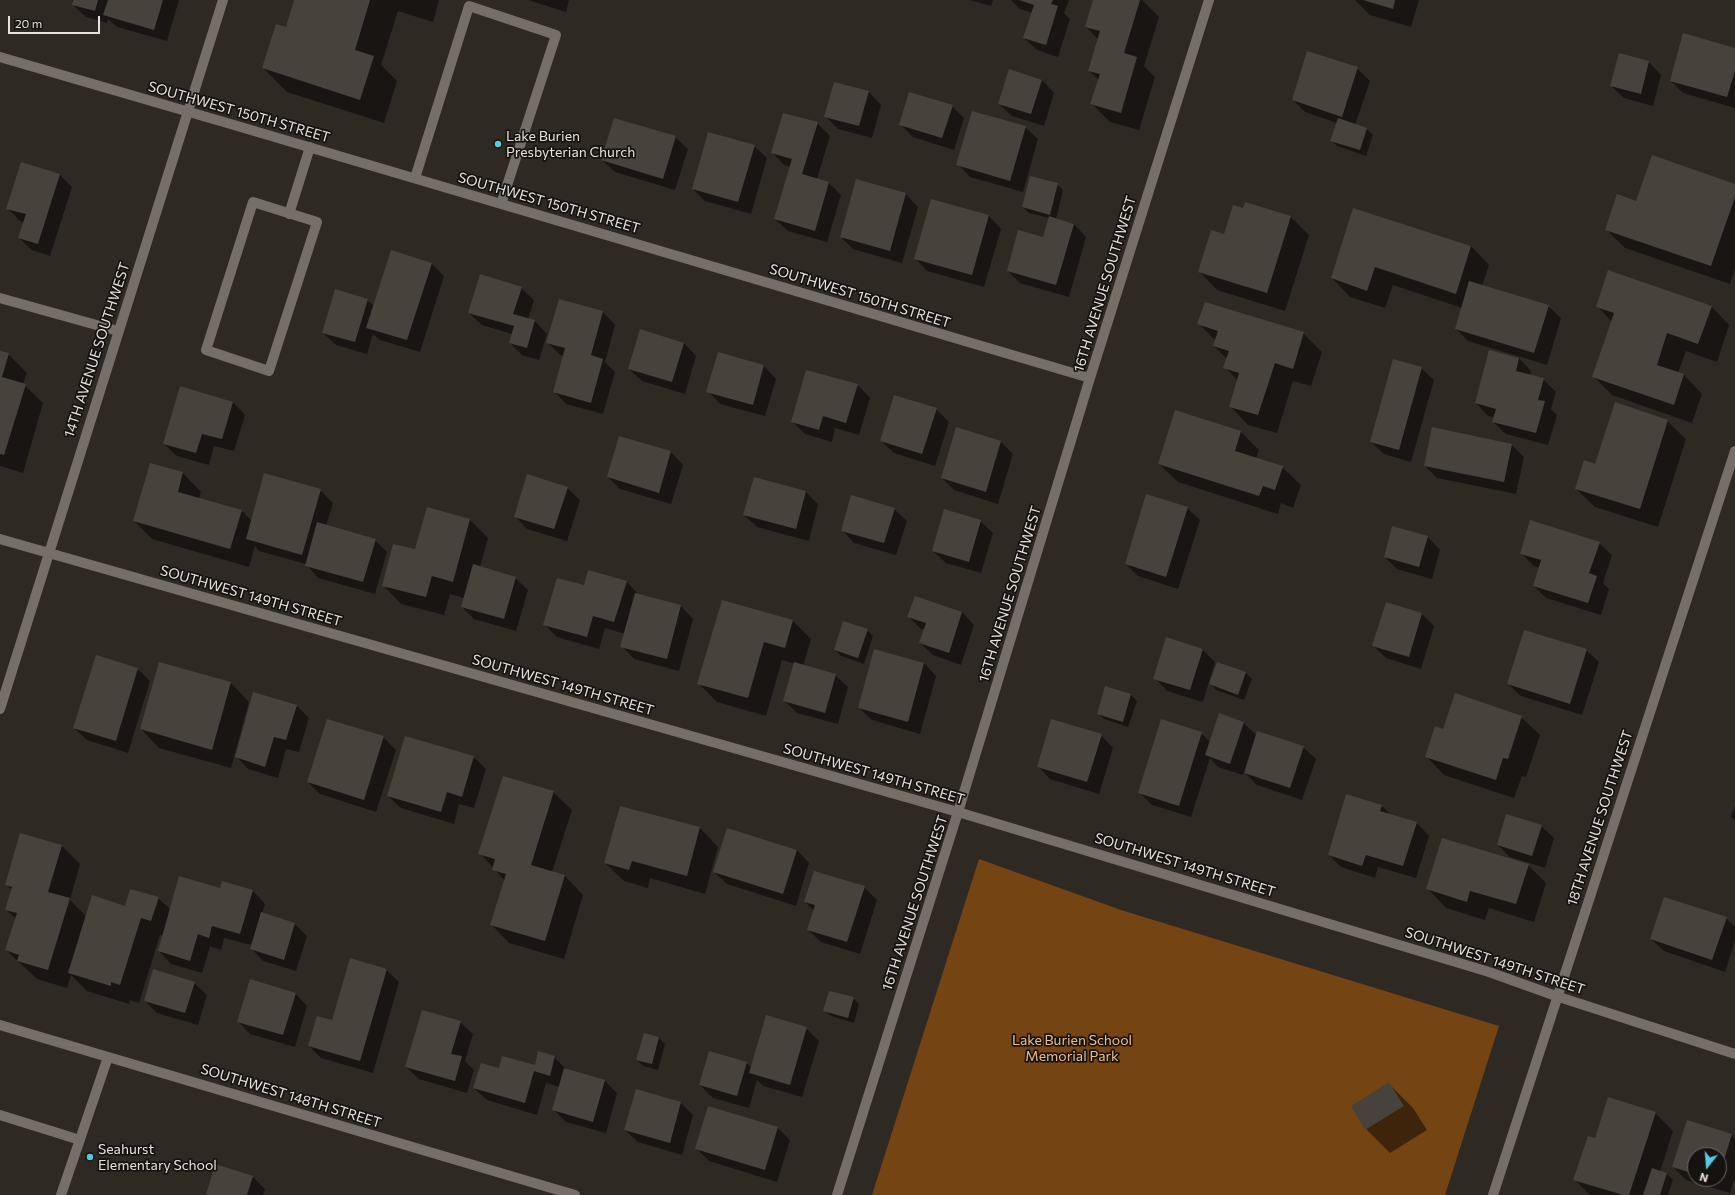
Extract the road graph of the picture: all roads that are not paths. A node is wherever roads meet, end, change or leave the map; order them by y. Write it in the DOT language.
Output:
graph roads {
  1 [pos="223,0"];
  2 [pos="1209,0"];
  3 [pos="0,57"];
  4 [pos="188,111"];
  5 [pos="310,148"];
  6 [pos="415,178"];
  7 [pos="501,204"];
  8 [pos="289,214"];
  9 [pos="0,298"];
  10 [pos="118,331"];
  11 [pos="1090,378"];
  12 [pos="1735,451"];
  13 [pos="0,539"];
  14 [pos="48,553"];
  15 [pos="0,708"];
  16 [pos="958,812"];
  17 [pos="1556,996"];
  18 [pos="0,1025"];
  19 [pos="1735,1054"];
  20 [pos="108,1057"];
  21 [pos="0,1115"];
  22 [pos="80,1140"];
  23 [pos="61,1195"];
  24 [pos="575,1195"];
  25 [pos="837,1195"];
  26 [pos="1493,1195"];
  1 -- 4 [label="street, 14TH AVENUE SOUTHWEST"];
  2 -- 11 [label="street, 16TH AVENUE SOUTHWEST"];
  3 -- 4 [label="street, SOUTHWEST 150TH STREET"];
  4 -- 5 [label="street, SOUTHWEST 150TH STREET"];
  4 -- 10 [label="street, 14TH AVENUE SOUTHWEST"];
  5 -- 6 [label="street, SOUTHWEST 150TH STREET"];
  5 -- 8 [label="street"];
  6 -- 7 [label="street, SOUTHWEST 150TH STREET"];
  6 -- 7 [label="street"];
  7 -- 11 [label="street, SOUTHWEST 150TH STREET"];
  8 -- 8 [label="street"];
  9 -- 10 [label="street"];
  10 -- 14 [label="street, 14TH AVENUE SOUTHWEST"];
  11 -- 16 [label="street, 16TH AVENUE SOUTHWEST"];
  12 -- 17 [label="street, 18TH AVENUE SOUTHWEST"];
  13 -- 14 [label="street, SOUTHWEST 149TH STREET"];
  14 -- 15 [label="street, 14TH AVENUE SOUTHWEST"];
  14 -- 16 [label="street, SOUTHWEST 149TH STREET"];
  16 -- 17 [label="street, SOUTHWEST 149TH STREET"];
  16 -- 25 [label="street, 16TH AVENUE SOUTHWEST"];
  17 -- 19 [label="street, SOUTHWEST 149TH STREET"];
  17 -- 26 [label="street, 18TH AVENUE SOUTHWEST"];
  18 -- 20 [label="street, SOUTHWEST 148TH STREET"];
  20 -- 22 [label="street"];
  20 -- 24 [label="street, SOUTHWEST 148TH STREET"];
  21 -- 22 [label="street"];
  22 -- 23 [label="street"];
}
